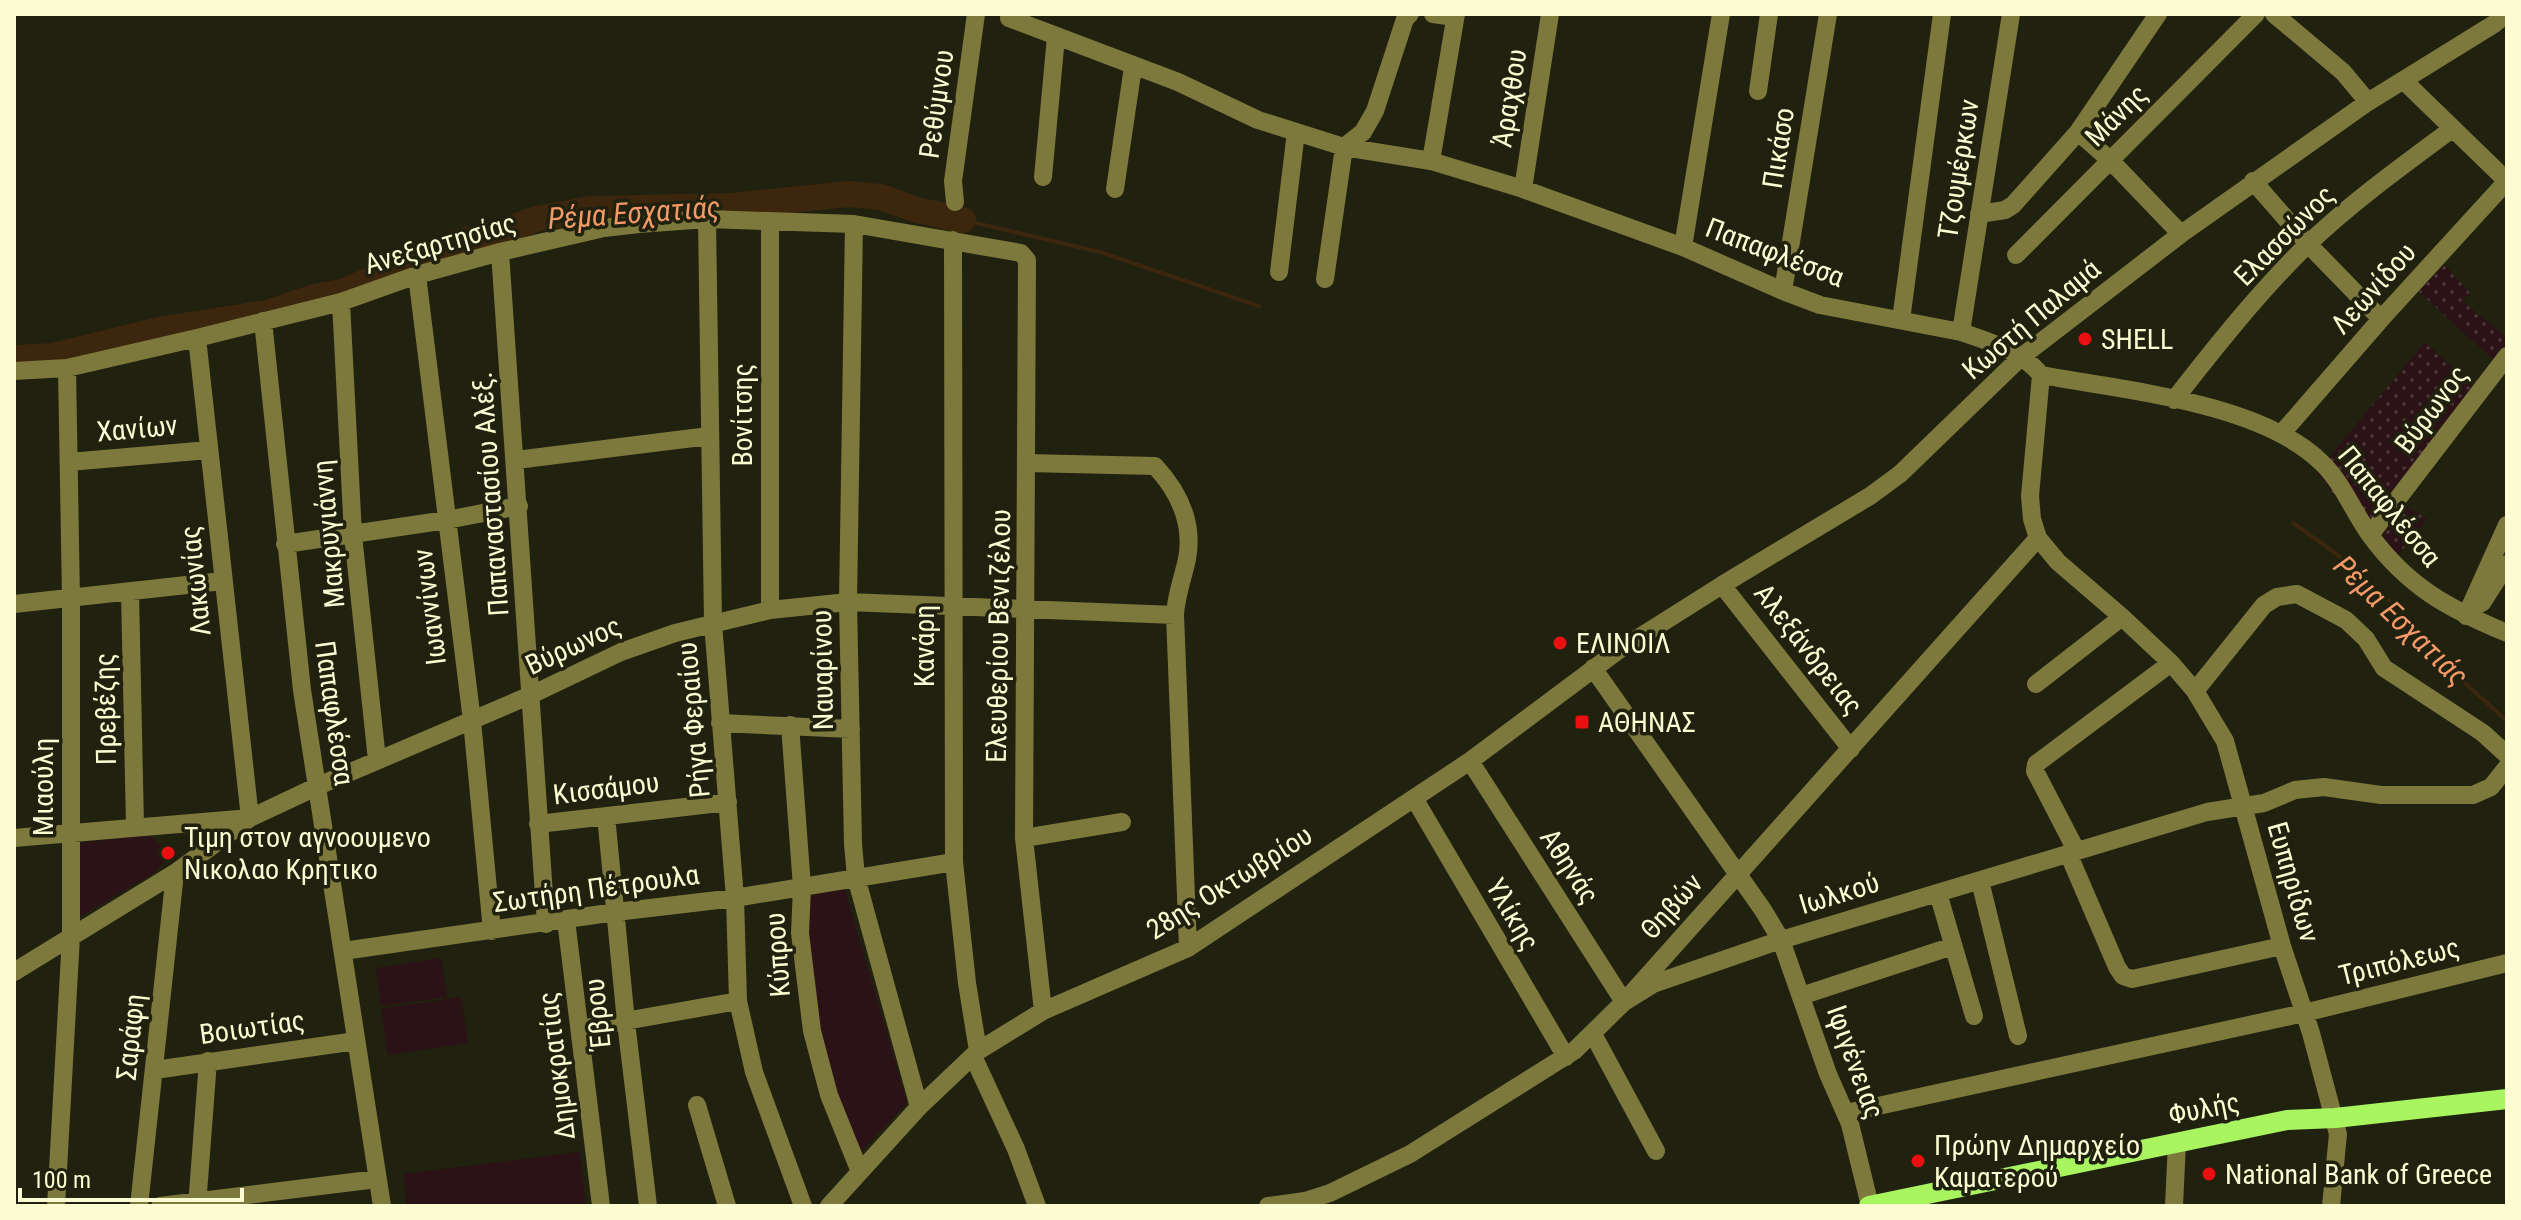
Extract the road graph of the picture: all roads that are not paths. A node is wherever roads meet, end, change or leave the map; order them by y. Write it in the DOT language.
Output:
graph roads {
  1 [pos="976,14"];
  2 [pos="1410,14"];
  3 [pos="1433,14"];
  4 [pos="1550,14"];
  5 [pos="1721,14"];
  6 [pos="1769,14"];
  7 [pos="1828,14"];
  8 [pos="1942,14"];
  9 [pos="2011,14"];
  10 [pos="2158,14"];
  11 [pos="2256,14"];
  12 [pos="2274,14"];
  13 [pos="2506,14"];
  14 [pos="1004,15"];
  15 [pos="1456,15"];
  16 [pos="1056,37"];
  17 [pos="1133,67"];
  18 [pos="2403,80"];
  19 [pos="1758,91"];
  20 [pos="2368,102"];
  21 [pos="2452,129"];
  22 [pos="1296,132"];
  23 [pos="2078,132"];
  24 [pos="1344,147"];
  25 [pos="2110,160"];
  26 [pos="1431,161"];
  27 [pos="1043,177"];
  28 [pos="2253,181"];
  29 [pos="2507,181"];
  30 [pos="1115,189"];
  31 [pos="1523,189"];
  32 [pos="955,202"];
  33 [pos="1979,214"];
  34 [pos="707,219"];
  35 [pos="770,221"];
  36 [pos="854,224"];
  37 [pos="2181,234"];
  38 [pos="953,240"];
  39 [pos="2308,244"];
  40 [pos="1683,247"];
  41 [pos="500,252"];
  42 [pos="2016,255"];
  43 [pos="1027,260"];
  44 [pos="1279,272"];
  45 [pos="417,275"];
  46 [pos="1325,279"];
  47 [pos="1783,291"];
  48 [pos="341,302"];
  49 [pos="2381,319"];
  50 [pos="1901,320"];
  51 [pos="263,321"];
  52 [pos="1961,332"];
  53 [pos="197,338"];
  54 [pos="2507,356"];
  55 [pos="2020,358"];
  56 [pos="67,368"];
  57 [pos="14,371"];
  58 [pos="2041,375"];
  59 [pos="2174,400"];
  60 [pos="2282,433"];
  61 [pos="709,436"];
  62 [pos="209,450"];
  63 [pos="516,460"];
  64 [pos="69,462"];
  65 [pos="1027,463"];
  66 [pos="519,506"];
  67 [pos="447,520"];
  68 [pos="2507,525"];
  69 [pos="353,535"];
  70 [pos="2370,535"];
  71 [pos="2038,538"];
  72 [pos="285,544"];
  73 [pos="2507,564"];
  74 [pos="223,581"];
  75 [pos="1722,585"];
  76 [pos="130,592"];
  77 [pos="71,599"];
  78 [pos="848,602"];
  79 [pos="14,604"];
  80 [pos="952,604"];
  81 [pos="1027,608"];
  82 [pos="770,610"];
  83 [pos="1175,615"];
  84 [pos="2122,617"];
  85 [pos="2469,617"];
  86 [pos="713,623"];
  87 [pos="2507,633"];
  88 [pos="2171,663"];
  89 [pos="1593,668"];
  90 [pos="2036,684"];
  91 [pos="2195,691"];
  92 [pos="531,695"];
  93 [pos="472,721"];
  94 [pos="720,723"];
  95 [pos="790,725"];
  96 [pos="851,729"];
  97 [pos="1851,749"];
  98 [pos="2507,755"];
  99 [pos="377,760"];
  100 [pos="1470,761"];
  101 [pos="2507,767"];
  102 [pos="318,786"];
  103 [pos="1414,798"];
  104 [pos="728,802"];
  105 [pos="2242,805"];
  106 [pos="606,816"];
  107 [pos="250,818"];
  108 [pos="1122,822"];
  109 [pos="538,824"];
  110 [pos="135,826"];
  111 [pos="72,832"];
  112 [pos="14,838"];
  113 [pos="1024,838"];
  114 [pos="2072,852"];
  115 [pos="954,862"];
  116 [pos="175,873"];
  117 [pos="1737,874"];
  118 [pos="856,877"];
  119 [pos="1980,881"];
  120 [pos="802,887"];
  121 [pos="1938,893"];
  122 [pos="735,898"];
  123 [pos="616,912"];
  124 [pos="566,920"];
  125 [pos="546,924"];
  126 [pos="492,931"];
  127 [pos="71,936"];
  128 [pos="1781,940"];
  129 [pos="1953,946"];
  130 [pos="2282,946"];
  131 [pos="1188,948"];
  132 [pos="343,951"];
  133 [pos="2507,963"];
  134 [pos="14,972"];
  135 [pos="1801,996"];
  136 [pos="738,1001"];
  137 [pos="1624,1002"];
  138 [pos="1043,1011"];
  139 [pos="2304,1013"];
  140 [pos="1974,1016"];
  141 [pos="626,1022"];
  142 [pos="580,1029"];
  143 [pos="1593,1034"];
  144 [pos="2018,1036"];
  145 [pos="356,1041"];
  146 [pos="975,1053"];
  147 [pos="1566,1057"];
  148 [pos="208,1061"];
  149 [pos="155,1070"];
  150 [pos="2507,1099"];
  151 [pos="697,1105"];
  152 [pos="919,1107"];
  153 [pos="1846,1113"];
  154 [pos="2335,1118"];
  155 [pos="2177,1142"];
  156 [pos="1656,1151"];
  157 [pos="860,1172"];
  158 [pos="377,1179"];
  159 [pos="1948,1197"];
  160 [pos="292,1198"];
  161 [pos="197,1204"];
  162 [pos="56,1206"];
  163 [pos="139,1206"];
  164 [pos="160,1206"];
  165 [pos="382,1206"];
  166 [pos="601,1206"];
  167 [pos="648,1206"];
  168 [pos="727,1206"];
  169 [pos="803,1206"];
  170 [pos="829,1206"];
  171 [pos="1037,1206"];
  172 [pos="1268,1206"];
  173 [pos="1870,1206"];
  174 [pos="2174,1206"];
  175 [pos="2331,1206"];
  1 -- 32 [label="street, Ρεθύμνου"];
  2 -- 24 [label="street"];
  3 -- 15 [label="street"];
  4 -- 31 [label="street, Άραχθου"];
  5 -- 40 [label="street"];
  6 -- 19 [label="street"];
  7 -- 47 [label="street, Πικάσο"];
  8 -- 50 [label="street, Τζουμέρκων"];
  9 -- 33 [label="street, Τζουμέρκων"];
  10 -- 23 [label="street"];
  11 -- 25 [label="street, Μάνης"];
  12 -- 20 [label="street"];
  13 -- 18 [label="street, Κωστή Παλαμά"];
  14 -- 16 [label="street, Παπαφλέσσα"];
  15 -- 26 [label="street"];
  16 -- 17 [label="street, Παπαφλέσσα"];
  16 -- 27 [label="street"];
  17 -- 22 [label="street, Παπαφλέσσα"];
  17 -- 30 [label="street"];
  18 -- 20 [label="street, Κωστή Παλαμά"];
  18 -- 21 [label="street"];
  20 -- 28 [label="street, Κωστή Παλαμά"];
  21 -- 29 [label="street"];
  21 -- 39 [label="street, Ελασσώνος"];
  22 -- 24 [label="street, Παπαφλέσσα"];
  22 -- 44 [label="street"];
  23 -- 25 [label="street"];
  23 -- 33 [label="street"];
  24 -- 26 [label="street, Παπαφλέσσα"];
  24 -- 46 [label="street"];
  25 -- 37 [label="street"];
  25 -- 42 [label="street, Μάνης"];
  26 -- 31 [label="street, Παπαφλέσσα"];
  28 -- 37 [label="street, Κωστή Παλαμά"];
  28 -- 39 [label="street"];
  29 -- 49 [label="street, Λεωνίδου"];
  31 -- 40 [label="street, Παπαφλέσσα"];
  33 -- 52 [label="street, Τζουμέρκων"];
  34 -- 35 [label="street, Ανεξαρτησίας"];
  34 -- 41 [label="street, Ανεξαρτησίας"];
  34 -- 61 [label="street, Ρήγα Φεραίου"];
  35 -- 36 [label="street, Ανεξαρτησίας"];
  35 -- 82 [label="street, Βονίτσης"];
  36 -- 38 [label="street, Ανεξαρτησίας"];
  36 -- 78 [label="street, Ναυαρίνου"];
  37 -- 55 [label="street, Κωστή Παλαμά"];
  38 -- 43 [label="street, Ανεξαρτησίας"];
  38 -- 80 [label="street, Κανάρη"];
  39 -- 49 [label="street"];
  39 -- 59 [label="street, Ελασσώνος"];
  40 -- 47 [label="street, Παπαφλέσσα"];
  41 -- 45 [label="street, Ανεξαρτησίας"];
  41 -- 63 [label="street, Παπαναστασίου Αλέξ."];
  43 -- 65 [label="street, Ελευθερίου Βενιζέλου"];
  45 -- 48 [label="street, Ανεξαρτησίας"];
  45 -- 67 [label="street, Ιωαννίνων"];
  47 -- 50 [label="street, Παπαφλέσσα"];
  48 -- 51 [label="street, Ανεξαρτησίας"];
  48 -- 69 [label="street, Μακρυγιάννη"];
  49 -- 60 [label="street, Λεωνίδου"];
  50 -- 52 [label="street, Παπαφλέσσα"];
  51 -- 53 [label="street, Ανεξαρτησίας"];
  51 -- 72 [label="street, Παπαφλέσσα"];
  52 -- 55 [label="street, Παπαφλέσσα"];
  53 -- 56 [label="street, Ανεξαρτησίας"];
  53 -- 62 [label="street, Λακωνίας"];
  54 -- 70 [label="street, Βύρωνος"];
  55 -- 58 [label="street, Παπαφλέσσα"];
  55 -- 75 [label="street, Κωστή Παλαμά"];
  56 -- 57 [label="street, Ανεξαρτησίας"];
  56 -- 64 [label="street, Μιαούλη"];
  58 -- 59 [label="street, Παπαφλέσσα"];
  58 -- 71 [label="street"];
  59 -- 60 [label="street, Παπαφλέσσα"];
  60 -- 70 [label="street, Παπαφλέσσα"];
  61 -- 63 [label="street"];
  61 -- 86 [label="street, Ρήγα Φεραίου"];
  62 -- 64 [label="street, Χανίων"];
  62 -- 74 [label="street, Λακωνίας"];
  63 -- 66 [label="street, Παπαναστασίου Αλέξ."];
  64 -- 77 [label="street, Μιαούλη"];
  65 -- 81 [label="street, Ελευθερίου Βενιζέλου"];
  65 -- 83 [label="street"];
  66 -- 67 [label="street"];
  66 -- 92 [label="street, Παπαναστασίου Αλέξ."];
  67 -- 69 [label="street"];
  67 -- 93 [label="street, Ιωαννίνων"];
  68 -- 85 [label="street"];
  69 -- 72 [label="street"];
  69 -- 99 [label="street, Μακρυγιάννη"];
  70 -- 85 [label="street, Παπαφλέσσα"];
  71 -- 84 [label="street, Ευπηρίδων"];
  71 -- 97 [label="street, Θηβών"];
  72 -- 102 [label="street, Παπαφλέσσα"];
  73 -- 85 [label="street"];
  74 -- 76 [label="street"];
  74 -- 107 [label="street, Λακωνίας"];
  75 -- 89 [label="street, Κωστή Παλαμά"];
  75 -- 97 [label="street, Αλεξάνδρειας"];
  76 -- 77 [label="street"];
  76 -- 110 [label="street, Πρεβέζης"];
  77 -- 79 [label="street"];
  77 -- 111 [label="street, Μιαούλη"];
  78 -- 80 [label="street, Βύρωνος"];
  78 -- 82 [label="street, Βύρωνος"];
  78 -- 96 [label="street, Ναυαρίνου"];
  80 -- 81 [label="street, Βύρωνος"];
  80 -- 115 [label="street, Κανάρη"];
  81 -- 83 [label="street, Βύρωνος"];
  81 -- 113 [label="street, Ελευθερίου Βενιζέλου"];
  82 -- 86 [label="street, Βύρωνος"];
  83 -- 131 [label="street"];
  84 -- 88 [label="street, Ευπηρίδων"];
  84 -- 90 [label="street"];
  85 -- 87 [label="street, Παπαφλέσσα"];
  86 -- 92 [label="street, Βύρωνος"];
  86 -- 94 [label="street, Ρήγα Φεραίου"];
  88 -- 91 [label="street, Ευπηρίδων"];
  88 -- 114 [label="street"];
  89 -- 100 [label="street, 28ης Οκτωβρίου"];
  89 -- 117 [label="street"];
  91 -- 98 [label="street"];
  91 -- 105 [label="street, Ευπηρίδων"];
  92 -- 93 [label="street, Βύρωνος"];
  92 -- 109 [label="street, Παπαναστασίου Αλέξ."];
  93 -- 99 [label="street, Βύρωνος"];
  93 -- 126 [label="street, Ιωαννίνων"];
  94 -- 95 [label="street"];
  94 -- 104 [label="street, Ρήγα Φεραίου"];
  95 -- 96 [label="street"];
  95 -- 120 [label="street, Κύπρου"];
  96 -- 118 [label="street, Ναυαρίνου"];
  97 -- 117 [label="street, Θηβών"];
  99 -- 102 [label="street, Βύρωνος"];
  100 -- 103 [label="street, 28ης Οκτωβρίου"];
  100 -- 137 [label="street, Αθηνάς"];
  101 -- 105 [label="street, Ιωλκού"];
  102 -- 107 [label="street, Βύρωνος"];
  102 -- 132 [label="street, Παπαφλέσσα"];
  103 -- 131 [label="street, 28ης Οκτωβρίου"];
  103 -- 147 [label="street, Υλίκης"];
  104 -- 106 [label="street, Κισσάμου"];
  104 -- 122 [label="street, Ρήγα Φεραίου"];
  105 -- 114 [label="street, Ιωλκού"];
  105 -- 130 [label="street, Ευπηρίδων"];
  106 -- 109 [label="street, Κισσάμου"];
  106 -- 123 [label="street, Έβρου"];
  107 -- 110 [label="street, Βύρωνος"];
  107 -- 116 [label="street"];
  108 -- 113 [label="street"];
  109 -- 125 [label="street, Παπαναστασίου Αλέξ."];
  110 -- 111 [label="street, Βύρωνος"];
  111 -- 112 [label="street, Βύρωνος"];
  111 -- 127 [label="street, Μιαούλη"];
  113 -- 138 [label="street, Ελευθερίου Βενιζέλου"];
  114 -- 119 [label="street, Ιωλκού"];
  114 -- 130 [label="street"];
  115 -- 118 [label="street, Σωτήρη Πέτρουλα"];
  115 -- 146 [label="street, Κανάρη"];
  116 -- 127 [label="street"];
  116 -- 149 [label="street, Σαράφη"];
  117 -- 128 [label="street, Ιφιγένειας"];
  117 -- 137 [label="street, Θηβών"];
  118 -- 120 [label="street, Σωτήρη Πέτρουλα"];
  118 -- 152 [label="street, Ναυαρίνου"];
  119 -- 121 [label="street, Ιωλκού"];
  119 -- 144 [label="street"];
  120 -- 122 [label="street, Σωτήρη Πέτρουλα"];
  120 -- 157 [label="street, Κύπρου"];
  121 -- 128 [label="street, Ιωλκού"];
  121 -- 129 [label="street"];
  122 -- 123 [label="street, Σωτήρη Πέτρουλα"];
  122 -- 136 [label="street, Ρήγα Φεραίου"];
  123 -- 124 [label="street, Σωτήρη Πέτρουλα"];
  123 -- 141 [label="street, Έβρου"];
  124 -- 125 [label="street, Σωτήρη Πέτρουλα"];
  124 -- 142 [label="street, Δημοκρατίας"];
  125 -- 126 [label="street, Σωτήρη Πέτρουλα"];
  126 -- 132 [label="street, Σωτήρη Πέτρουλα"];
  127 -- 134 [label="street"];
  127 -- 162 [label="street, Μιαούλη"];
  128 -- 135 [label="street, Ιφιγένειας"];
  128 -- 137 [label="street, Ιωλκού"];
  129 -- 135 [label="street"];
  129 -- 140 [label="street"];
  130 -- 139 [label="street, Ευπηρίδων"];
  131 -- 138 [label="street, 28ης Οκτωβρίου"];
  132 -- 145 [label="street, Παπαφλέσσα"];
  133 -- 139 [label="street, Τριπόλεως"];
  135 -- 153 [label="street, Ιφιγένειας"];
  136 -- 141 [label="street"];
  136 -- 169 [label="street, Ρήγα Φεραίου"];
  137 -- 143 [label="street, Θηβών"];
  138 -- 146 [label="street, 28ης Οκτωβρίου"];
  139 -- 153 [label="street"];
  139 -- 154 [label="street, Ευπηρίδων"];
  141 -- 142 [label="street"];
  141 -- 167 [label="street, Έβρου"];
  142 -- 166 [label="street, Δημοκρατίας"];
  143 -- 147 [label="street, Θηβών"];
  143 -- 156 [label="street"];
  145 -- 148 [label="street, Βοιωτίας"];
  145 -- 158 [label="street, Παπαφλέσσα"];
  146 -- 152 [label="street, 28ης Οκτωβρίου"];
  146 -- 171 [label="street, Κανάρη"];
  147 -- 172 [label="street, Θηβών"];
  148 -- 149 [label="street, Βοιωτίας"];
  148 -- 161 [label="street"];
  149 -- 163 [label="street, Σαράφη"];
  150 -- 154 [label="main road, Φυλής"];
  151 -- 168 [label="street"];
  152 -- 157 [label="street, 28ης Οκτωβρίου"];
  153 -- 173 [label="street, Ιφιγένειας"];
  154 -- 155 [label="main road, Φυλής"];
  154 -- 175 [label="street, Ευπηρίδων"];
  155 -- 159 [label="main road, Φυλής"];
  155 -- 174 [label="street"];
  157 -- 170 [label="street, 28ης Οκτωβρίου"];
  158 -- 160 [label="street"];
  158 -- 165 [label="street, Παπαφλέσσα"];
  159 -- 173 [label="main road, Φυλής"];
  160 -- 161 [label="street"];
  161 -- 164 [label="street"];
}
